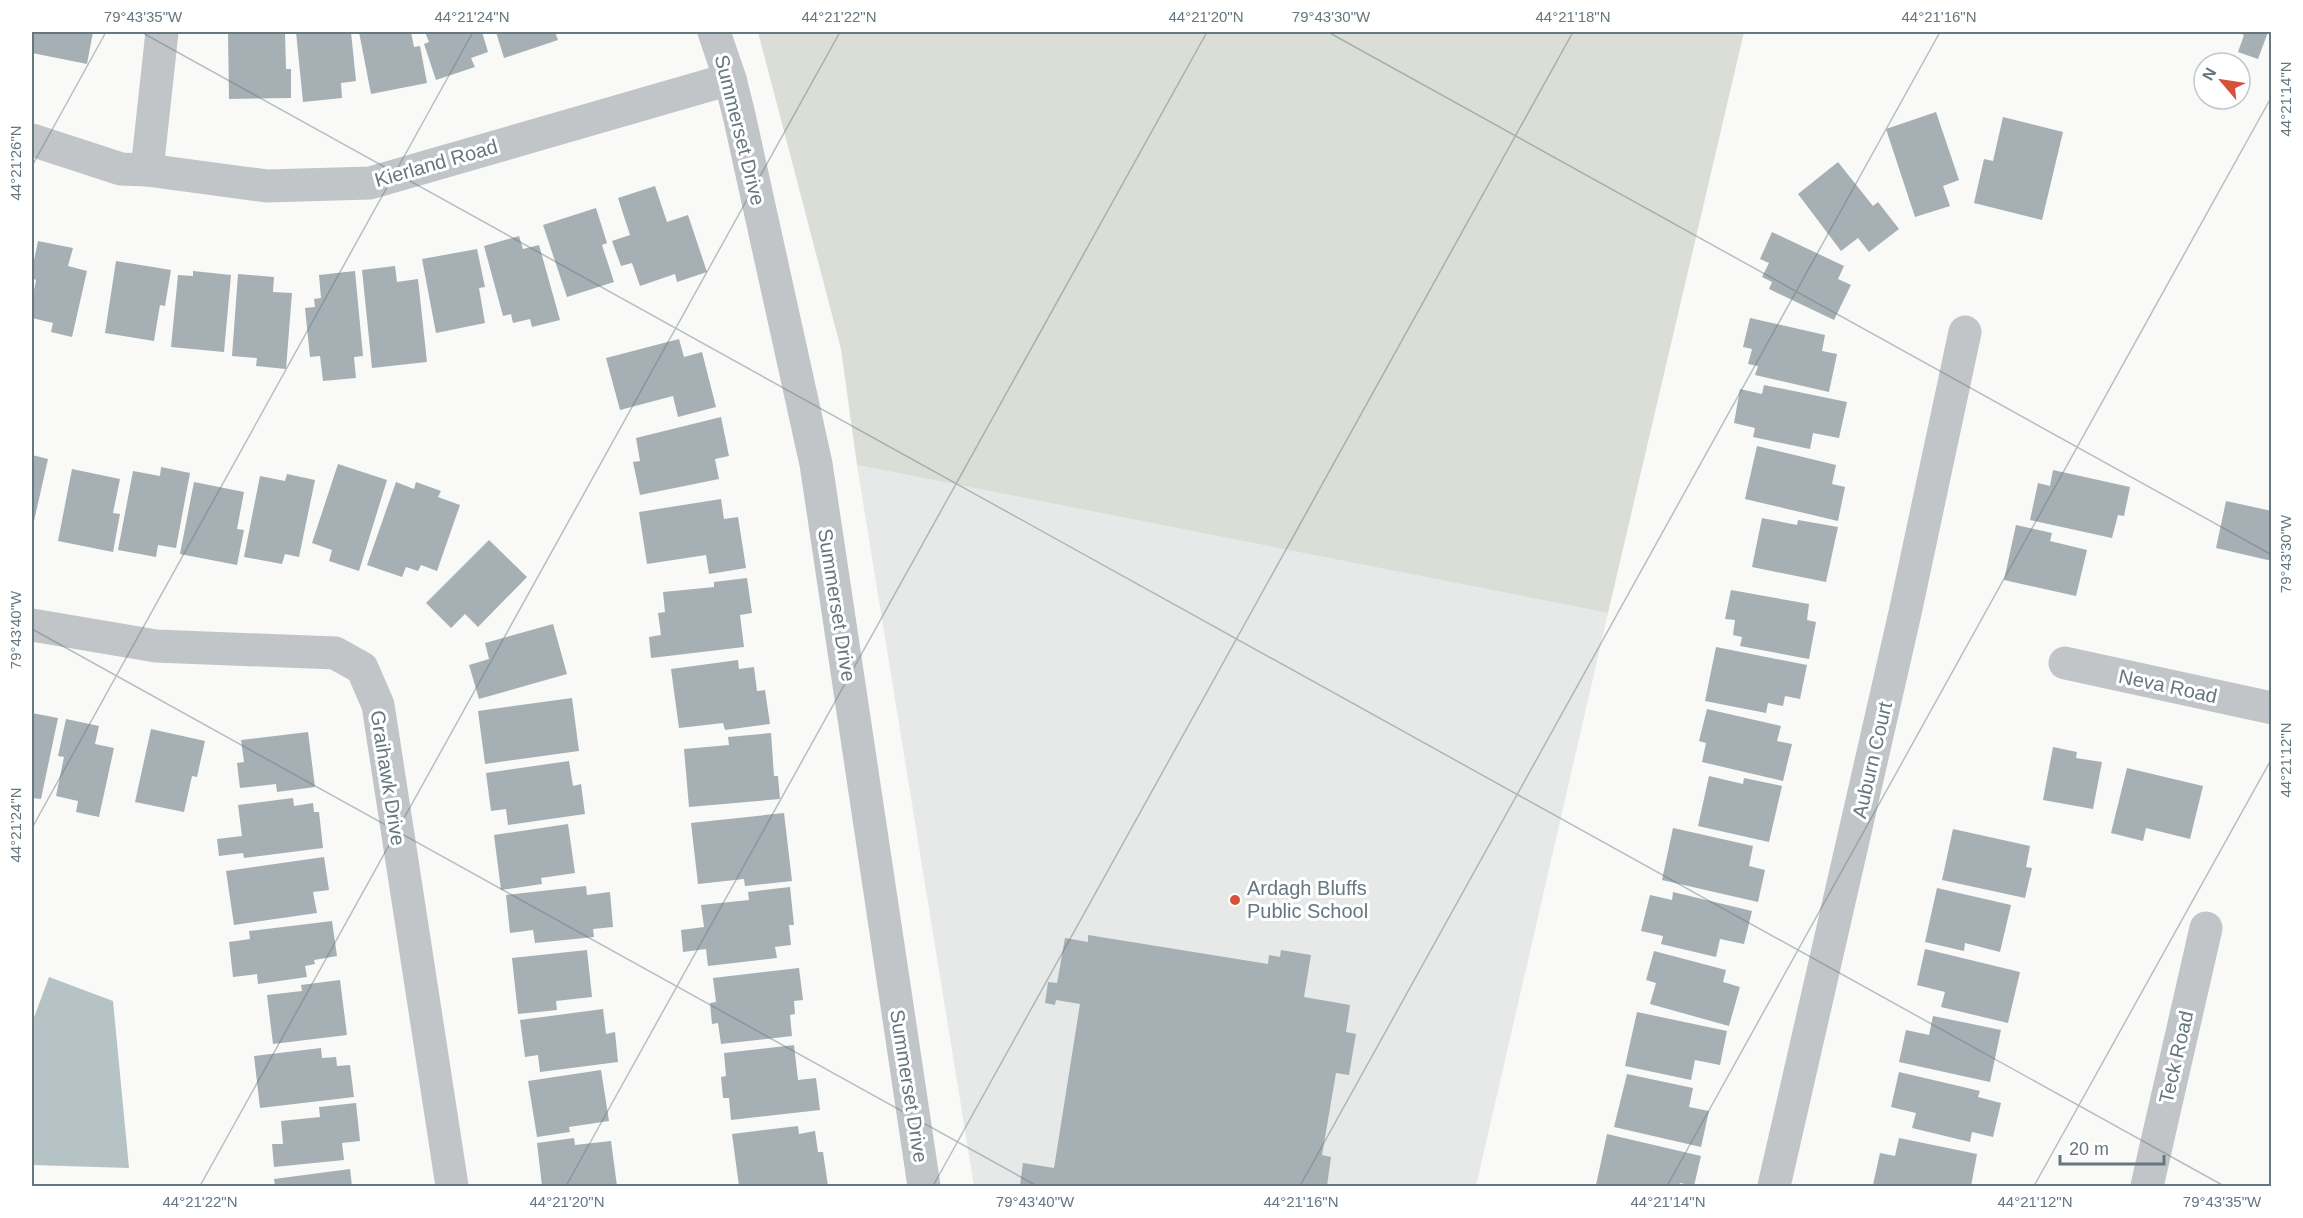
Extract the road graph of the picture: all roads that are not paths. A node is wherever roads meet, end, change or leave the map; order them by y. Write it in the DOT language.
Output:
graph roads {
  1 [pos="162,32"];
  2 [pos="714,32"];
  3 [pos="730,79"];
  4 [pos="32,140"];
  5 [pos="147,170"];
  6 [pos="1965,332"];
  7 [pos="32,625"];
  8 [pos="2065,663"];
  9 [pos="2271,708"];
  10 [pos="2206,928"];
  11 [pos="452,1186"];
  12 [pos="924,1186"];
  13 [pos="1774,1186"];
  14 [pos="2147,1186"];
  1 -- 5 [label="street"];
  2 -- 3 [label="street, Summerset Drive"];
  3 -- 5 [label="street, Kierland Road"];
  3 -- 12 [label="street, Summerset Drive"];
  4 -- 5 [label="street, Kierland Road"];
  6 -- 13 [label="street, Auburn Court"];
  7 -- 11 [label="street, Graihawk Drive"];
  8 -- 9 [label="street, Neva Road"];
  10 -- 14 [label="street, Teck Road"];
}
